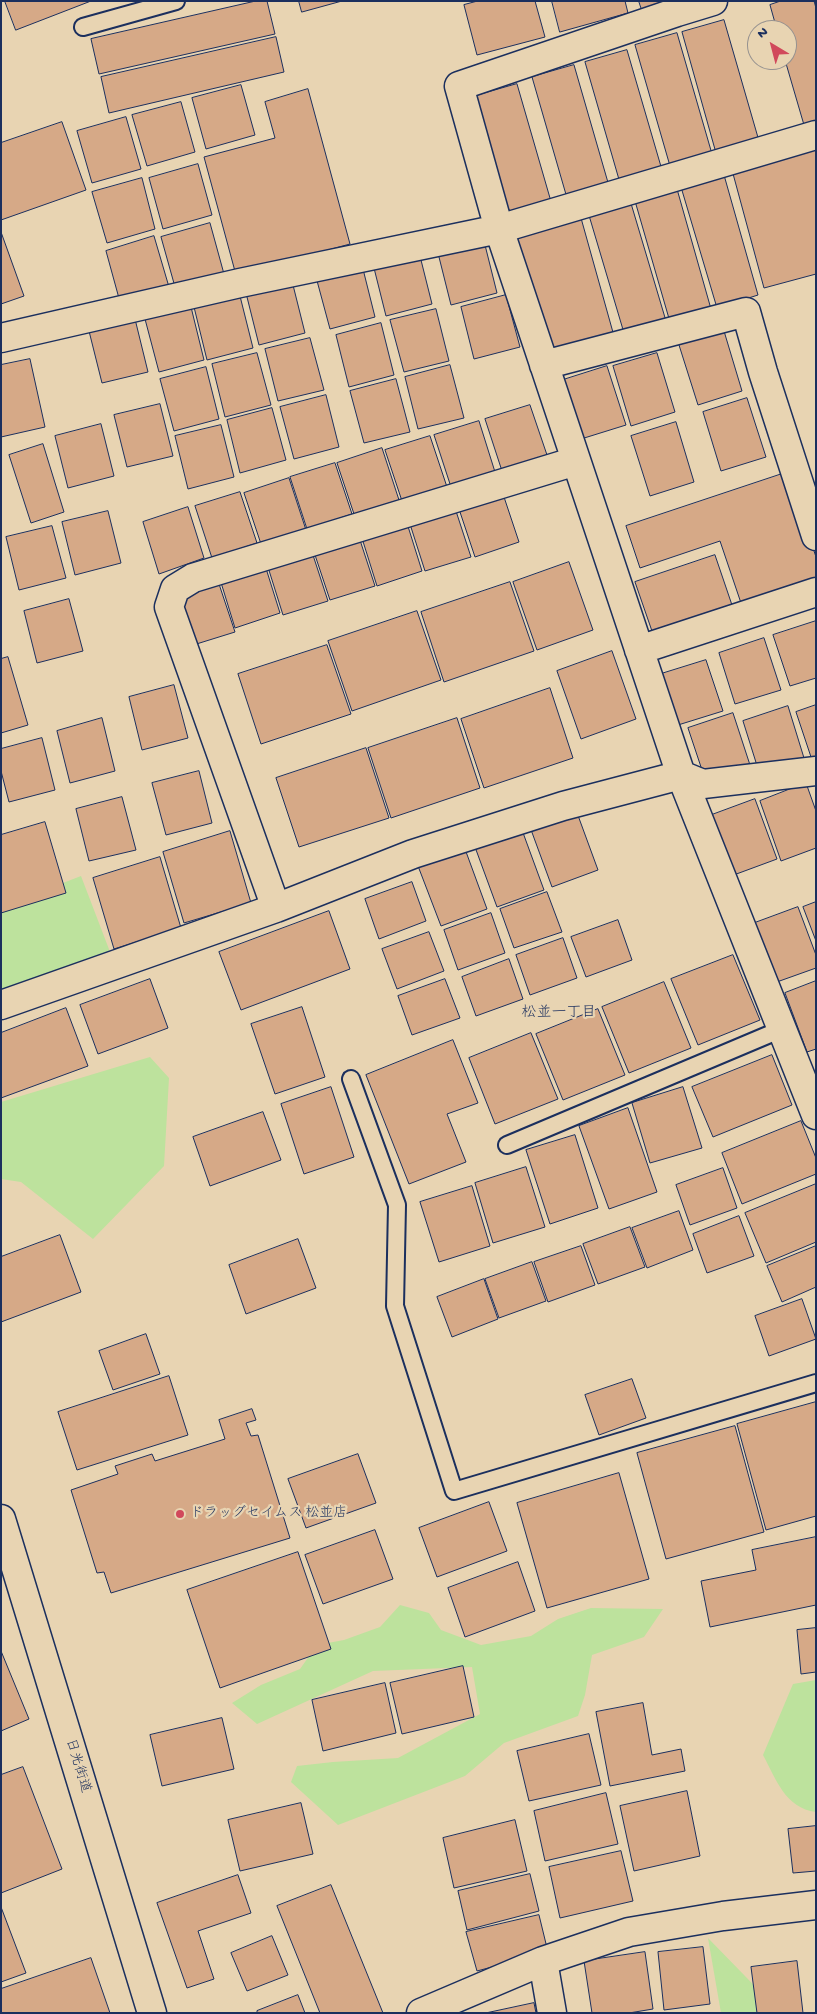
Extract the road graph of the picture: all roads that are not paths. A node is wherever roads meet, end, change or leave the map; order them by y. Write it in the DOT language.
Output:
graph roads {
  1 [pos="176,1"];
  2 [pos="713,1"];
  3 [pos="83,27"];
  4 [pos="816,135"];
  5 [pos="499,229"];
  6 [pos="1,338"];
  7 [pos="544,365"];
  8 [pos="576,461"];
  9 [pos="816,536"];
  10 [pos="816,592"];
  11 [pos="639,650"];
  12 [pos="816,771"];
  13 [pos="681,776"];
  14 [pos="276,908"];
  15 [pos="1,1005"];
  16 [pos="782,1029"];
  17 [pos="351,1080"];
  18 [pos="816,1115"];
  19 [pos="507,1145"];
  20 [pos="816,1383"];
  21 [pos="1,1519"];
  22 [pos="816,1905"];
  23 [pos="542,1961"];
  24 [pos="152,2013"];
  25 [pos="421,2013"];
  26 [pos="552,2013"];
  1 -- 3 [label="lane"];
  2 -- 5 [label="street"];
  4 -- 5 [label="street"];
  5 -- 6 [label="street"];
  5 -- 7 [label="street"];
  7 -- 8 [label="street"];
  7 -- 9 [label="street"];
  8 -- 11 [label="street"];
  8 -- 14 [label="street"];
  10 -- 11 [label="street"];
  11 -- 13 [label="street"];
  12 -- 13 [label="street"];
  13 -- 14 [label="street"];
  13 -- 16 [label="street"];
  14 -- 15 [label="street"];
  16 -- 18 [label="street"];
  16 -- 19 [label="lane"];
  17 -- 20 [label="lane"];
  21 -- 24 [label="street, 日光街道"];
  22 -- 23 [label="street"];
  23 -- 25 [label="street"];
  23 -- 26 [label="street"];
}
